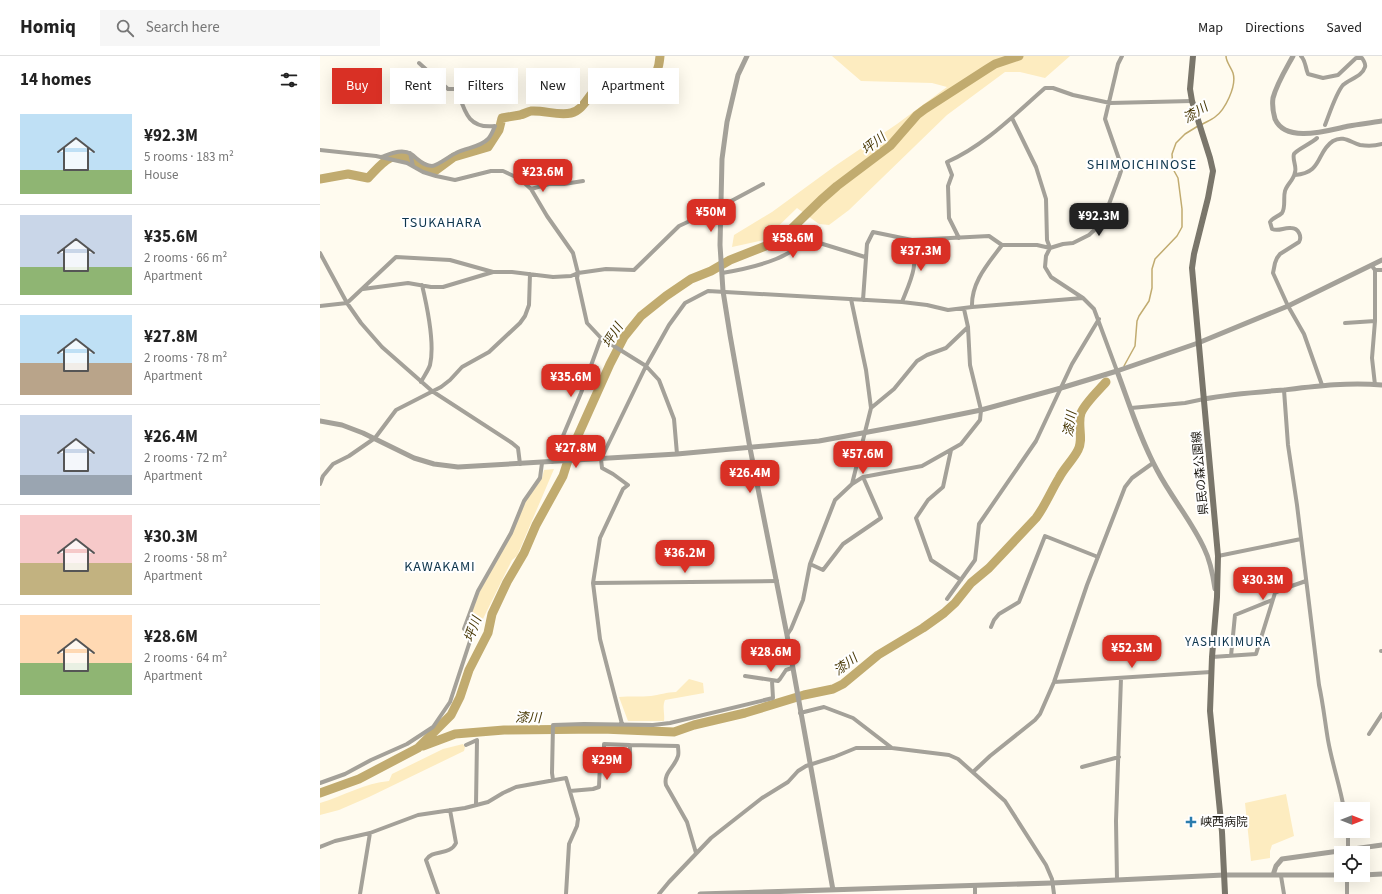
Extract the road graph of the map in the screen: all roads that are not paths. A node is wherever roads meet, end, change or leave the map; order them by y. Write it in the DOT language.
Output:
graph roads {
  1 [pos="747,56"];
  2 [pos="1122,56"];
  3 [pos="1193,56"];
  4 [pos="1293,56"];
  5 [pos="1301,56"];
  6 [pos="420,63"];
  7 [pos="1192,101"];
  8 [pos="1110,103"];
  9 [pos="1012,118"];
  10 [pos="1382,121"];
  11 [pos="1325,126"];
  12 [pos="1317,138"];
  13 [pos="1382,144"];
  14 [pos="320,150"];
  15 [pos="410,154"];
  16 [pos="381,157"];
  17 [pos="413,166"];
  18 [pos="1295,175"];
  19 [pos="583,181"];
  20 [pos="763,184"];
  21 [pos="531,188"];
  22 [pos="720,207"];
  23 [pos="959,238"];
  24 [pos="912,240"];
  25 [pos="1002,245"];
  26 [pos="1050,248"];
  27 [pos="320,253"];
  28 [pos="865,256"];
  29 [pos="1382,260"];
  30 [pos="1374,268"];
  31 [pos="1382,270"];
  32 [pos="493,272"];
  33 [pos="578,273"];
  34 [pos="722,273"];
  35 [pos="530,274"];
  36 [pos="422,285"];
  37 [pos="362,289"];
  38 [pos="723,291"];
  39 [pos="1083,298"];
  40 [pos="851,299"];
  41 [pos="863,300"];
  42 [pos="902,302"];
  43 [pos="347,303"];
  44 [pos="320,306"];
  45 [pos="1288,306"];
  46 [pos="972,307"];
  47 [pos="964,309"];
  48 [pos="1099,319"];
  49 [pos="1375,321"];
  50 [pos="1345,323"];
  51 [pos="968,327"];
  52 [pos="601,338"];
  53 [pos="1198,343"];
  54 [pos="646,366"];
  55 [pos="1117,371"];
  56 [pos="421,382"];
  57 [pos="1322,385"];
  58 [pos="1375,385"];
  59 [pos="1382,385"];
  60 [pos="1061,388"];
  61 [pos="1284,390"];
  62 [pos="432,391"];
  63 [pos="1204,399"];
  64 [pos="871,408"];
  65 [pos="1131,408"];
  66 [pos="981,410"];
  67 [pos="320,421"];
  68 [pos="866,433"];
  69 [pos="375,438"];
  70 [pos="750,448"];
  71 [pos="951,450"];
  72 [pos="677,454"];
  73 [pos="600,459"];
  74 [pos="552,462"];
  75 [pos="542,463"];
  76 [pos="1153,463"];
  77 [pos="520,464"];
  78 [pos="863,478"];
  79 [pos="320,484"];
  80 [pos="852,484"];
  81 [pos="1301,539"];
  82 [pos="1218,556"];
  83 [pos="1098,557"];
  84 [pos="810,564"];
  85 [pos="961,580"];
  86 [pos="776,581"];
  87 [pos="1306,581"];
  88 [pos="593,583"];
  89 [pos="1217,597"];
  90 [pos="947,599"];
  91 [pos="1272,600"];
  92 [pos="991,627"];
  93 [pos="787,635"];
  94 [pos="1231,656"];
  95 [pos="1212,657"];
  96 [pos="792,668"];
  97 [pos="1211,672"];
  98 [pos="745,676"];
  99 [pos="1121,678"];
  100 [pos="772,681"];
  101 [pos="1054,682"];
  102 [pos="800,713"];
  103 [pos="1382,714"];
  104 [pos="622,724"];
  105 [pos="1369,734"];
  106 [pos="466,744"];
  107 [pos="630,745"];
  108 [pos="892,748"];
  109 [pos="1119,757"];
  110 [pos="604,763"];
  111 [pos="810,764"];
  112 [pos="1082,767"];
  113 [pos="974,772"];
  114 [pos="553,780"];
  115 [pos="320,783"];
  116 [pos="570,791"];
  117 [pos="1343,802"];
  118 [pos="476,805"];
  119 [pos="450,810"];
  120 [pos="370,833"];
  121 [pos="1382,845"];
  122 [pos="320,847"];
  123 [pos="1370,847"];
  124 [pos="696,853"];
  125 [pos="1334,853"];
  126 [pos="1370,874"];
  127 [pos="1382,874"];
  128 [pos="1224,875"];
  129 [pos="1272,875"];
  130 [pos="1334,875"];
  131 [pos="1281,876"];
  132 [pos="1117,880"];
  133 [pos="1347,882"];
  134 [pos="1052,883"];
  135 [pos="975,886"];
  136 [pos="833,890"];
  137 [pos="360,894"];
  138 [pos="438,894"];
  139 [pos="566,894"];
  140 [pos="659,894"];
  141 [pos="700,894"];
  142 [pos="975,894"];
  143 [pos="1054,894"];
  144 [pos="1225,894"];
  145 [pos="1284,894"];
  146 [pos="1347,894"];
  1 -- 22 [label="street"];
  2 -- 8 [label="street"];
  3 -- 7 [label="main road, 県民の森公園線"];
  4 -- 10 [label="street"];
  5 -- 11 [label="street"];
  6 -- 15 [label="street"];
  7 -- 8 [label="street"];
  7 -- 53 [label="main road, 県民の森公園線"];
  8 -- 9 [label="street"];
  8 -- 26 [label="street"];
  9 -- 23 [label="street"];
  9 -- 26 [label="street"];
  12 -- 18 [label="street"];
  13 -- 18 [label="street"];
  14 -- 16 [label="street"];
  15 -- 16 [label="street"];
  15 -- 17 [label="street"];
  16 -- 17 [label="street"];
  17 -- 21 [label="street"];
  18 -- 45 [label="street"];
  19 -- 21 [label="street"];
  20 -- 22 [label="street"];
  21 -- 33 [label="street"];
  22 -- 33 [label="street"];
  22 -- 34 [label="street"];
  23 -- 24 [label="street"];
  23 -- 25 [label="street"];
  24 -- 28 [label="street"];
  24 -- 42 [label="street"];
  25 -- 26 [label="street"];
  25 -- 46 [label="street"];
  26 -- 39 [label="street"];
  27 -- 43 [label="street"];
  28 -- 34 [label="street"];
  28 -- 41 [label="street"];
  29 -- 30 [label="street"];
  30 -- 31 [label="street"];
  30 -- 45 [label="street"];
  30 -- 49 [label="street"];
  32 -- 35 [label="street"];
  32 -- 36 [label="street"];
  32 -- 37 [label="street"];
  33 -- 35 [label="street"];
  33 -- 52 [label="street"];
  34 -- 38 [label="street"];
  35 -- 62 [label="street"];
  36 -- 37 [label="street"];
  36 -- 56 [label="street"];
  37 -- 43 [label="street"];
  38 -- 40 [label="street"];
  38 -- 54 [label="street"];
  38 -- 70 [label="street"];
  39 -- 46 [label="street"];
  39 -- 48 [label="street"];
  40 -- 41 [label="street"];
  40 -- 64 [label="street"];
  41 -- 42 [label="street"];
  42 -- 47 [label="street"];
  43 -- 44 [label="street"];
  43 -- 56 [label="street"];
  45 -- 53 [label="street"];
  45 -- 57 [label="street"];
  46 -- 47 [label="street"];
  47 -- 51 [label="street"];
  48 -- 55 [label="street"];
  48 -- 60 [label="street"];
  49 -- 50 [label="street"];
  49 -- 58 [label="street"];
  51 -- 64 [label="street"];
  51 -- 66 [label="street"];
  52 -- 54 [label="street"];
  52 -- 74 [label="street"];
  53 -- 55 [label="street"];
  53 -- 63 [label="main road, 県民の森公園線"];
  54 -- 72 [label="street"];
  54 -- 73 [label="street"];
  55 -- 60 [label="street"];
  55 -- 65 [label="street"];
  56 -- 62 [label="street"];
  57 -- 58 [label="street"];
  57 -- 61 [label="street"];
  58 -- 59 [label="street"];
  60 -- 66 [label="street"];
  60 -- 85 [label="street"];
  61 -- 63 [label="street"];
  61 -- 81 [label="street"];
  62 -- 69 [label="street"];
  62 -- 77 [label="street"];
  63 -- 65 [label="street"];
  63 -- 82 [label="main road, 県民の森公園線"];
  64 -- 68 [label="street"];
  65 -- 76 [label="street"];
  66 -- 68 [label="street"];
  66 -- 71 [label="street"];
  67 -- 69 [label="street"];
  68 -- 70 [label="street"];
  68 -- 80 [label="street"];
  69 -- 77 [label="street"];
  69 -- 79 [label="street"];
  70 -- 72 [label="street"];
  70 -- 86 [label="street"];
  71 -- 78 [label="street"];
  71 -- 85 [label="street"];
  72 -- 73 [label="street"];
  73 -- 74 [label="street"];
  73 -- 88 [label="street"];
  74 -- 75 [label="street"];
  75 -- 77 [label="street"];
  75 -- 115 [label="street"];
  76 -- 83 [label="street"];
  76 -- 89 [label="street"];
  78 -- 80 [label="street"];
  78 -- 84 [label="street"];
  80 -- 84 [label="street"];
  81 -- 82 [label="street"];
  81 -- 87 [label="street"];
  82 -- 89 [label="main road, 県民の森公園線"];
  83 -- 92 [label="street"];
  83 -- 101 [label="street"];
  84 -- 93 [label="street"];
  85 -- 90 [label="street"];
  86 -- 88 [label="street"];
  86 -- 93 [label="street"];
  87 -- 91 [label="street"];
  87 -- 117 [label="street"];
  88 -- 104 [label="street"];
  89 -- 95 [label="main road, 県民の森公園線"];
  91 -- 94 [label="street"];
  91 -- 94 [label="street"];
  93 -- 96 [label="street"];
  94 -- 95 [label="street"];
  95 -- 97 [label="main road, 県民の森公園線"];
  96 -- 100 [label="street"];
  96 -- 102 [label="street"];
  97 -- 99 [label="street"];
  97 -- 128 [label="main road, 県民の森公園線"];
  98 -- 100 [label="street"];
  99 -- 101 [label="street"];
  99 -- 109 [label="street"];
  100 -- 104 [label="street"];
  101 -- 113 [label="street"];
  102 -- 108 [label="street"];
  102 -- 111 [label="street"];
  103 -- 105 [label="street"];
  104 -- 114 [label="street"];
  106 -- 118 [label="street"];
  107 -- 110 [label="street"];
  107 -- 110 [label="street"];
  107 -- 124 [label="street"];
  108 -- 111 [label="street"];
  108 -- 113 [label="street"];
  109 -- 112 [label="street"];
  109 -- 132 [label="street"];
  110 -- 116 [label="street"];
  111 -- 124 [label="street"];
  111 -- 136 [label="street"];
  113 -- 134 [label="street"];
  114 -- 116 [label="street"];
  114 -- 118 [label="street"];
  116 -- 139 [label="street"];
  118 -- 119 [label="street"];
  119 -- 120 [label="street"];
  119 -- 138 [label="street"];
  120 -- 122 [label="street"];
  120 -- 137 [label="street"];
  121 -- 123 [label="street"];
  124 -- 140 [label="street"];
  125 -- 129 [label="street"];
  126 -- 127 [label="street"];
  128 -- 129 [label="street"];
  128 -- 132 [label="street"];
  128 -- 144 [label="main road, 県民の森公園線"];
  129 -- 131 [label="street"];
  130 -- 131 [label="street"];
  131 -- 145 [label="street"];
  132 -- 134 [label="street"];
  133 -- 146 [label="street"];
  134 -- 135 [label="street"];
  134 -- 143 [label="street"];
  135 -- 136 [label="street"];
  135 -- 142 [label="street"];
  136 -- 141 [label="street"];
}
